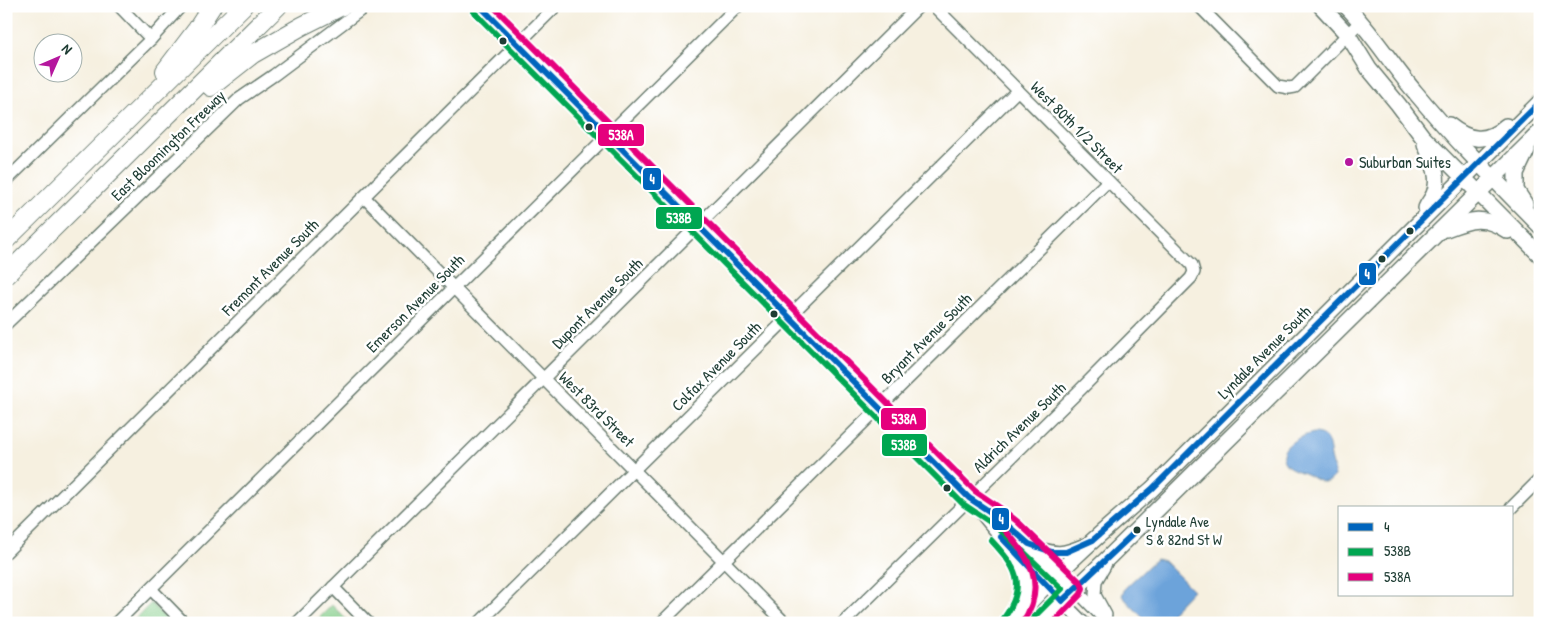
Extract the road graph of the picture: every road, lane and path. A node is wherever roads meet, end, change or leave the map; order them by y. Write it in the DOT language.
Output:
graph roads {
  1 [pos="119,6"];
  2 [pos="181,6"];
  3 [pos="212,6"];
  4 [pos="243,6"];
  5 [pos="278,6"];
  6 [pos="342,6"];
  7 [pos="366,6"];
  8 [pos="480,6"];
  9 [pos="556,6"];
  10 [pos="738,6"];
  11 [pos="919,6"];
  12 [pos="934,6"];
  13 [pos="1199,6"];
  14 [pos="1321,6"];
  15 [pos="1346,6"];
  16 [pos="1361,21"];
  17 [pos="1348,35"];
  18 [pos="151,39"];
  19 [pos="518,44"];
  20 [pos="1018,90"];
  21 [pos="1534,108"];
  22 [pos="1431,111"];
  23 [pos="168,116"];
  24 [pos="120,129"];
  25 [pos="1419,131"];
  26 [pos="608,135"];
  27 [pos="1537,135"];
  28 [pos="1478,163"];
  29 [pos="1463,178"];
  30 [pos="1493,178"];
  31 [pos="1108,181"];
  32 [pos="6,182"];
  33 [pos="1478,193"];
  34 [pos="364,197"];
  35 [pos="1422,219"];
  36 [pos="1539,225"];
  37 [pos="698,226"];
  38 [pos="1440,231"];
  39 [pos="6,240"];
  40 [pos="1524,240"];
  41 [pos="1540,255"];
  42 [pos="1194,272"];
  43 [pos="6,275"];
  44 [pos="453,288"];
  45 [pos="788,317"];
  46 [pos="6,324"];
  47 [pos="543,378"];
  48 [pos="878,408"];
  49 [pos="634,470"];
  50 [pos="1540,479"];
  51 [pos="969,498"];
  52 [pos="1513,506"];
  53 [pos="1093,540"];
  54 [pos="1029,544"];
  55 [pos="6,552"];
  56 [pos="1014,552"];
  57 [pos="1110,556"];
  58 [pos="723,561"];
  59 [pos="1058,574"];
  60 [pos="1046,585"];
  61 [pos="333,587"];
  62 [pos="150,589"];
  63 [pos="1074,589"];
  64 [pos="1062,601"];
  65 [pos="1015,618"];
  66 [pos="116,623"];
  67 [pos="184,623"];
  68 [pos="297,623"];
  69 [pos="368,623"];
  70 [pos="479,623"];
  71 [pos="661,623"];
  72 [pos="785,623"];
  73 [pos="844,623"];
  74 [pos="1040,623"];
  75 [pos="1084,623"];
  76 [pos="1109,623"];
  1 -- 18 [label="street"];
  2 -- 18 [label="street"];
  3 -- 24 [label="highway"];
  4 -- 24 [label="highway"];
  5 -- 23 [label="highway"];
  6 -- 23 [label="highway"];
  7 -- 46 [label="street, East Bloomington Freeway"];
  8 -- 19 [label="street"];
  9 -- 19 [label="street, Fremont Avenue South"];
  10 -- 26 [label="street, Emerson Avenue South"];
  11 -- 37 [label="street, Dupont Avenue South"];
  12 -- 20 [label="street, West 80th 1/2 Street"];
  13 -- 17 [label="street"];
  14 -- 17 [label="main road"];
  15 -- 16 [label="main road"];
  16 -- 17 [label="street"];
  16 -- 22 [label="main road"];
  17 -- 25 [label="main road"];
  18 -- 32 [label="street"];
  19 -- 26 [label="street"];
  19 -- 34 [label="street, Fremont Avenue South"];
  20 -- 31 [label="street, West 80th 1/2 Street"];
  20 -- 45 [label="street, Colfax Avenue South"];
  21 -- 22 [label="main road"];
  21 -- 28 [label="main road, Lyndale Avenue South"];
  22 -- 28 [label="main road"];
  23 -- 43 [label="highway"];
  24 -- 39 [label="highway"];
  25 -- 29 [label="main road"];
  25 -- 35 [label="main road"];
  26 -- 37 [label="street"];
  26 -- 44 [label="street, Emerson Avenue South"];
  27 -- 30 [label="main road"];
  27 -- 36 [label="main road"];
  28 -- 29 [label="main road, Lyndale Avenue South"];
  28 -- 30 [label="main road"];
  29 -- 33 [label="main road"];
  29 -- 35 [label="main road, Lyndale Avenue South"];
  30 -- 33 [label="main road"];
  30 -- 36 [label="main road"];
  31 -- 42 [label="street, West 80th 1/2 Street"];
  31 -- 48 [label="street, Bryant Avenue South"];
  33 -- 38 [label="main road"];
  33 -- 40 [label="main road"];
  34 -- 44 [label="street, West 83rd Street"];
  34 -- 55 [label="street, Fremont Avenue South"];
  35 -- 53 [label="main road, Lyndale Avenue South"];
  37 -- 45 [label="street"];
  37 -- 47 [label="street, Dupont Avenue South"];
  38 -- 40 [label="main road"];
  38 -- 57 [label="main road"];
  40 -- 41 [label="main road"];
  42 -- 51 [label="street, Aldrich Avenue South"];
  44 -- 47 [label="street, West 83rd Street"];
  44 -- 62 [label="street, Emerson Avenue South"];
  45 -- 48 [label="street"];
  45 -- 49 [label="street, Colfax Avenue South"];
  47 -- 49 [label="street, West 83rd Street"];
  47 -- 61 [label="street, Dupont Avenue South"];
  48 -- 51 [label="street"];
  48 -- 58 [label="street, Bryant Avenue South"];
  49 -- 58 [label="street, West 83rd Street"];
  49 -- 70 [label="street, Colfax Avenue South"];
  50 -- 52 [label="street"];
  51 -- 54 [label="street"];
  51 -- 56 [label="street"];
  51 -- 73 [label="street, Aldrich Avenue South"];
  53 -- 54 [label="street"];
  53 -- 59 [label="main road, Lyndale Avenue South"];
  54 -- 59 [label="street"];
  56 -- 60 [label="street"];
  56 -- 65 [label="street"];
  57 -- 63 [label="main road"];
  57 -- 76 [label="street"];
  58 -- 71 [label="street, Bryant Avenue South"];
  58 -- 72 [label="street, West 83rd Street"];
  59 -- 60 [label="main road, Lyndale Avenue South"];
  59 -- 63 [label="street"];
  60 -- 64 [label="street"];
  60 -- 65 [label="main road, Lyndale Avenue South"];
  61 -- 68 [label="street, Dupont Avenue South"];
  61 -- 69 [label="street"];
  62 -- 66 [label="street, Emerson Avenue South"];
  62 -- 67 [label="street"];
  63 -- 64 [label="main road"];
  63 -- 76 [label="street"];
  64 -- 74 [label="main road"];
  64 -- 75 [label="street"];
}
